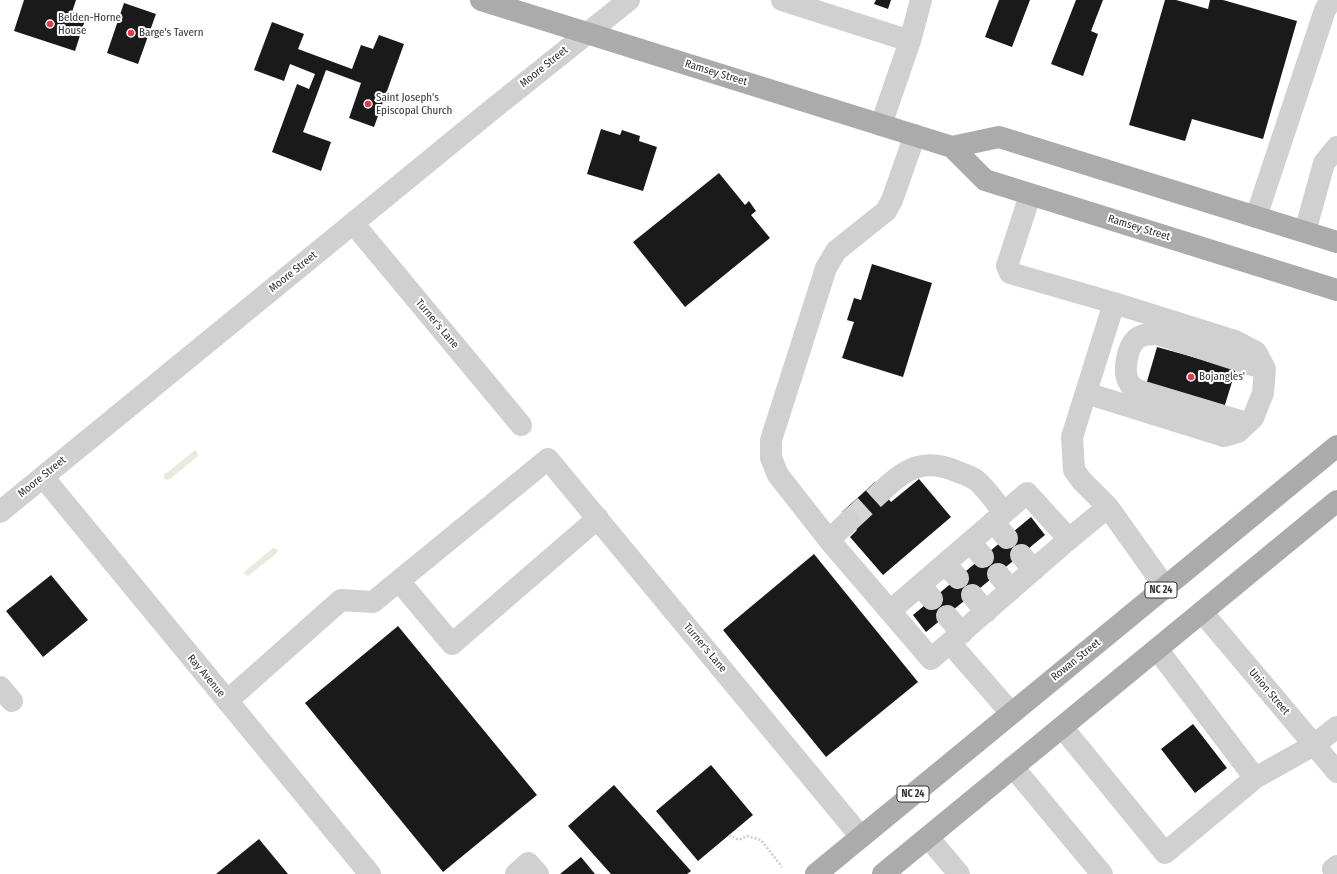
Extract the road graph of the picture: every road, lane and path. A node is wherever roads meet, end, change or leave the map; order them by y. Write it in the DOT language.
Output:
graph roads {
  1 [pos="481,0"];
  2 [pos="629,0"];
  3 [pos="782,0"];
  4 [pos="922,0"];
  5 [pos="1331,0"];
  6 [pos="587,33"];
  7 [pos="910,41"];
  8 [pos="881,125"];
  9 [pos="915,135"];
  10 [pos="952,147"];
  11 [pos="1337,147"];
  12 [pos="1030,194"];
  13 [pos="1256,216"];
  14 [pos="353,223"];
  15 [pos="1305,232"];
  16 [pos="1337,242"];
  17 [pos="1337,290"];
  18 [pos="1114,303"];
  19 [pos="1265,369"];
  20 [pos="1086,393"];
  21 [pos="1247,424"];
  22 [pos="520,425"];
  23 [pos="1337,446"];
  24 [pos="43,477"];
  25 [pos="882,491"];
  26 [pos="1337,501"];
  27 [pos="1108,507"];
  28 [pos="0,512"];
  29 [pos="598,518"];
  30 [pos="849,520"];
  31 [pos="1001,524"];
  32 [pos="1069,539"];
  33 [pos="829,540"];
  34 [pos="399,581"];
  35 [pos="1165,587"];
  36 [pos="972,595"];
  37 [pos="890,611"];
  38 [pos="986,612"];
  39 [pos="1202,612"];
  40 [pos="947,616"];
  41 [pos="956,638"];
  42 [pos="1157,648"];
  43 [pos="227,701"];
  44 [pos="1011,713"];
  45 [pos="1062,727"];
  46 [pos="1337,727"];
  47 [pos="1314,745"];
  48 [pos="1012,767"];
  49 [pos="1337,772"];
  50 [pos="1255,778"];
  51 [pos="729,836"];
  52 [pos="861,837"];
  53 [pos="928,837"];
  54 [pos="782,867"];
  55 [pos="370,874"];
  56 [pos="516,874"];
  57 [pos="538,874"];
  58 [pos="816,874"];
  59 [pos="882,874"];
  60 [pos="959,874"];
  61 [pos="1102,874"];
  1 -- 6 [label="main road, Ramsey Street"];
  2 -- 6 [label="street, Moore Street"];
  3 -- 7 [label="street"];
  4 -- 7 [label="street"];
  5 -- 13 [label="street"];
  6 -- 8 [label="main road, Ramsey Street"];
  6 -- 14 [label="street, Moore Street"];
  7 -- 8 [label="street"];
  8 -- 9 [label="main road, Ramsey Street"];
  9 -- 10 [label="main road, Ramsey Street"];
  9 -- 33 [label="street"];
  10 -- 12 [label="main road, Ramsey Street"];
  10 -- 13 [label="main road, Ramsey Street"];
  11 -- 15 [label="street"];
  12 -- 17 [label="main road, Ramsey Street"];
  12 -- 18 [label="street"];
  13 -- 15 [label="main road, Ramsey Street"];
  14 -- 22 [label="street, Turner's Lane"];
  14 -- 24 [label="street, Moore Street"];
  15 -- 16 [label="main road, Ramsey Street"];
  18 -- 19 [label="street"];
  18 -- 20 [label="street"];
  19 -- 21 [label="street"];
  19 -- 21 [label="street"];
  20 -- 21 [label="street"];
  20 -- 27 [label="street"];
  23 -- 35 [label="main road, Rowan Street / NC 24"];
  24 -- 28 [label="street, Moore Street"];
  24 -- 43 [label="street, Ray Avenue"];
  25 -- 31 [label="street"];
  26 -- 39 [label="main road"];
  27 -- 32 [label="street"];
  27 -- 35 [label="street"];
  29 -- 34 [label="street, Turner's Lane"];
  29 -- 34 [label="street"];
  29 -- 52 [label="street, Turner's Lane"];
  30 -- 33 [label="street"];
  31 -- 32 [label="street"];
  31 -- 37 [label="street"];
  32 -- 38 [label="street"];
  33 -- 37 [label="street"];
  34 -- 43 [label="street"];
  35 -- 44 [label="main road, Rowan Street / NC 24"];
  36 -- 38 [label="street"];
  37 -- 41 [label="street"];
  38 -- 41 [label="street"];
  39 -- 42 [label="main road"];
  39 -- 47 [label="street, Union Street"];
  40 -- 41 [label="street"];
  41 -- 44 [label="street"];
  42 -- 45 [label="main road"];
  42 -- 50 [label="street"];
  43 -- 55 [label="street, Ray Avenue"];
  44 -- 52 [label="main road, Rowan Street / NC 24"];
  45 -- 48 [label="main road"];
  45 -- 50 [label="street"];
  46 -- 47 [label="street"];
  47 -- 49 [label="street, Union Street"];
  47 -- 50 [label="street"];
  48 -- 53 [label="main road"];
  48 -- 61 [label="street"];
  51 -- 54 [label="path"];
  52 -- 58 [label="main road, Rowan Street / NC 24"];
  53 -- 59 [label="main road"];
  53 -- 60 [label="street"];
  56 -- 57 [label="street"];
}
